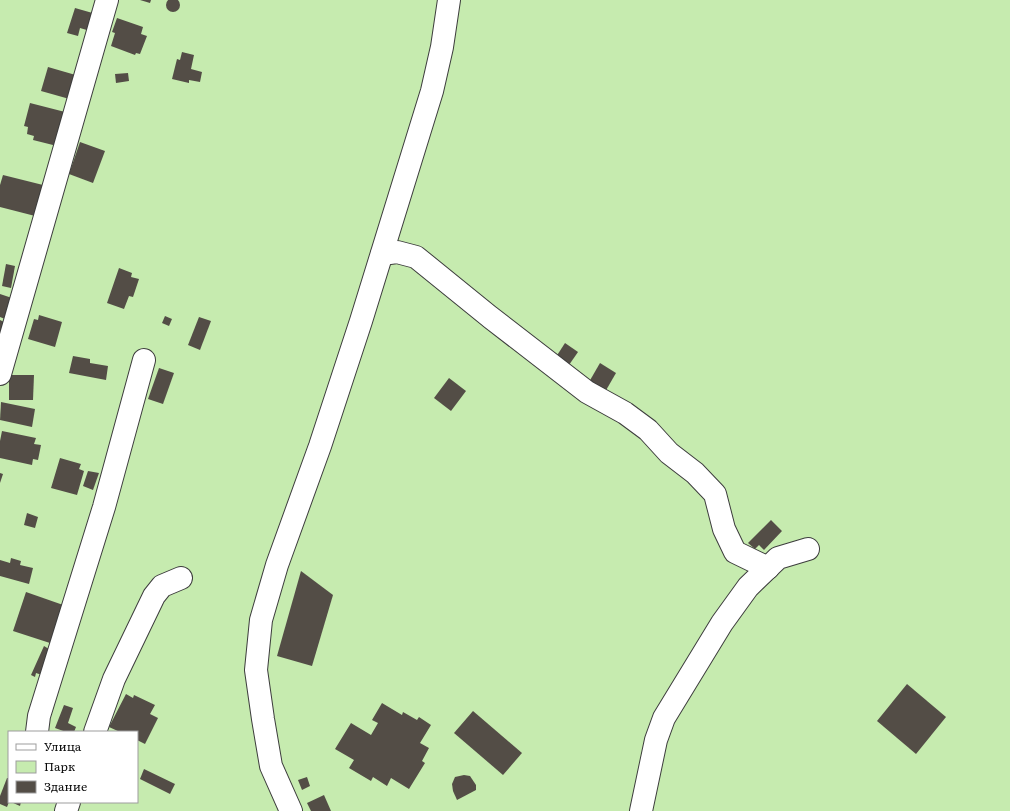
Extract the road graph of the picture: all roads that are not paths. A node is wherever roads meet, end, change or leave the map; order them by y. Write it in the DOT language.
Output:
graph roads {
  1 [pos="107,0"];
  2 [pos="449,0"];
  3 [pos="382,254"];
  4 [pos="144,360"];
  5 [pos="0,374"];
  6 [pos="808,549"];
  7 [pos="768,568"];
  8 [pos="180,578"];
  9 [pos="37,731"];
  10 [pos="95,731"];
  11 [pos="291,811"];
  12 [pos="641,811"];
  1 -- 5 [label="street"];
  2 -- 3 [label="street"];
  3 -- 7 [label="street"];
  3 -- 11 [label="street"];
  4 -- 9 [label="street"];
  6 -- 7 [label="street"];
  7 -- 12 [label="street"];
  8 -- 10 [label="street"];
}
